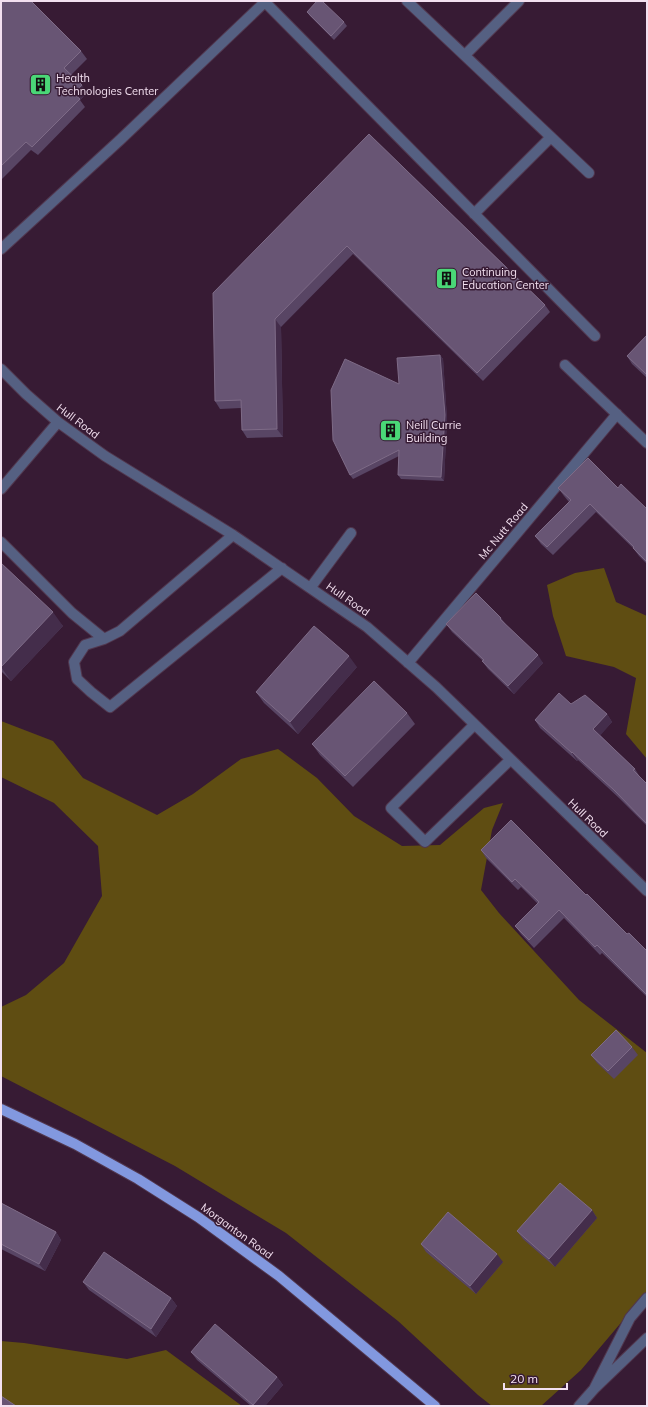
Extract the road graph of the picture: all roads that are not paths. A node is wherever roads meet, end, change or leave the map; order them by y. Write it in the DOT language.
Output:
graph roads {
  1 [pos="407,1"];
  2 [pos="519,1"];
  3 [pos="265,2"];
  4 [pos="465,55"];
  5 [pos="551,137"];
  6 [pos="589,173"];
  7 [pos="474,214"];
  8 [pos="1,249"];
  9 [pos="595,336"];
  10 [pos="565,365"];
  11 [pos="1,369"];
  12 [pos="617,414"];
  13 [pos="58,422"];
  14 [pos="647,443"];
  15 [pos="1,489"];
  16 [pos="351,533"];
  17 [pos="233,535"];
  18 [pos="1,542"];
  19 [pos="282,568"];
  20 [pos="311,588"];
  21 [pos="104,639"];
  22 [pos="408,663"];
  23 [pos="474,725"];
  24 [pos="510,760"];
  25 [pos="647,891"];
  26 [pos="1,1109"];
  27 [pos="647,1298"];
  28 [pos="647,1338"];
  29 [pos="594,1390"];
  30 [pos="435,1406"];
  31 [pos="579,1406"];
  1 -- 4 [label="street"];
  2 -- 4 [label="street"];
  3 -- 7 [label="street"];
  3 -- 8 [label="street"];
  4 -- 5 [label="street"];
  5 -- 6 [label="street"];
  5 -- 7 [label="street"];
  7 -- 9 [label="street"];
  10 -- 12 [label="street"];
  11 -- 13 [label="street, Hull Road"];
  12 -- 14 [label="street"];
  12 -- 22 [label="street, Mc Nutt Road"];
  13 -- 15 [label="street"];
  13 -- 17 [label="street, Hull Road"];
  16 -- 20 [label="street"];
  17 -- 19 [label="street, Hull Road"];
  17 -- 21 [label="street"];
  18 -- 21 [label="street"];
  19 -- 20 [label="street, Hull Road"];
  19 -- 21 [label="street"];
  20 -- 22 [label="street, Hull Road"];
  22 -- 23 [label="street, Hull Road"];
  23 -- 24 [label="street, Hull Road"];
  23 -- 24 [label="street"];
  24 -- 25 [label="street, Hull Road"];
  26 -- 30 [label="main road, Morganton Road"];
  27 -- 29 [label="street"];
  28 -- 29 [label="street"];
  29 -- 31 [label="street"];
}
